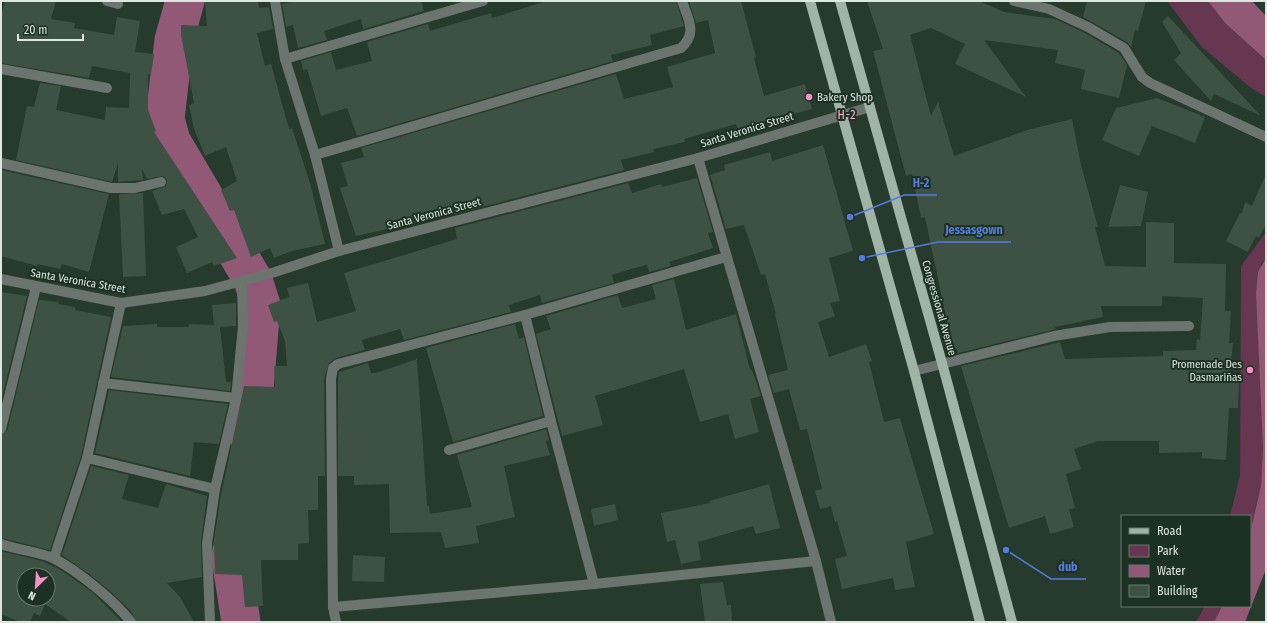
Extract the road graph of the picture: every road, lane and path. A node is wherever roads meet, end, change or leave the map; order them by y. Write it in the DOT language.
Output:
graph roads {
  1 [pos="107,1"];
  2 [pos="274,1"];
  3 [pos="482,1"];
  4 [pos="682,1"];
  5 [pos="810,1"];
  6 [pos="840,1"];
  7 [pos="1014,1"];
  8 [pos="118,4"];
  9 [pos="285,59"];
  10 [pos="1,69"];
  11 [pos="107,88"];
  12 [pos="870,106"];
  13 [pos="841,114"];
  14 [pos="1266,137"];
  15 [pos="315,155"];
  16 [pos="698,158"];
  17 [pos="1,162"];
  18 [pos="160,182"];
  19 [pos="339,251"];
  20 [pos="726,257"];
  21 [pos="1,279"];
  22 [pos="245,280"];
  23 [pos="36,287"];
  24 [pos="121,303"];
  25 [pos="525,315"];
  26 [pos="1189,326"];
  27 [pos="942,363"];
  28 [pos="914,371"];
  29 [pos="103,383"];
  30 [pos="236,398"];
  31 [pos="551,421"];
  32 [pos="1,429"];
  33 [pos="448,450"];
  34 [pos="87,458"];
  35 [pos="215,489"];
  36 [pos="1,544"];
  37 [pos="54,558"];
  38 [pos="816,561"];
  39 [pos="594,584"];
  40 [pos="332,607"];
  41 [pos="131,622"];
  42 [pos="210,622"];
  43 [pos="336,622"];
  44 [pos="831,622"];
  45 [pos="980,622"];
  46 [pos="1012,622"];
  1 -- 8 [label="street"];
  2 -- 9 [label="street"];
  3 -- 9 [label="street"];
  4 -- 15 [label="street"];
  5 -- 13 [label="main road"];
  6 -- 12 [label="main road, Congressional Avenue"];
  7 -- 14 [label="street"];
  9 -- 15 [label="street"];
  10 -- 11 [label="street"];
  12 -- 13 [label="street, Santa Veronica Street"];
  12 -- 27 [label="main road, Congressional Avenue"];
  13 -- 16 [label="street, Santa Veronica Street"];
  13 -- 28 [label="main road"];
  15 -- 19 [label="street"];
  16 -- 19 [label="street, Santa Veronica Street"];
  16 -- 20 [label="street"];
  17 -- 18 [label="street"];
  19 -- 22 [label="street, Santa Veronica Street"];
  20 -- 25 [label="street"];
  20 -- 38 [label="street"];
  21 -- 23 [label="street, Santa Veronica Street"];
  22 -- 24 [label="street, Santa Veronica Street"];
  22 -- 30 [label="street"];
  23 -- 24 [label="street, Santa Veronica Street"];
  23 -- 32 [label="street"];
  24 -- 29 [label="street"];
  25 -- 31 [label="street"];
  25 -- 40 [label="street"];
  26 -- 27 [label="street"];
  27 -- 28 [label="street"];
  27 -- 46 [label="main road, Congressional Avenue"];
  28 -- 45 [label="main road"];
  29 -- 30 [label="street"];
  29 -- 34 [label="street"];
  30 -- 35 [label="street"];
  31 -- 33 [label="street"];
  31 -- 39 [label="street"];
  34 -- 35 [label="street"];
  34 -- 37 [label="street"];
  35 -- 42 [label="street"];
  36 -- 37 [label="street"];
  37 -- 41 [label="street"];
  38 -- 39 [label="street"];
  38 -- 44 [label="street"];
  39 -- 40 [label="street"];
  40 -- 43 [label="street"];
}
